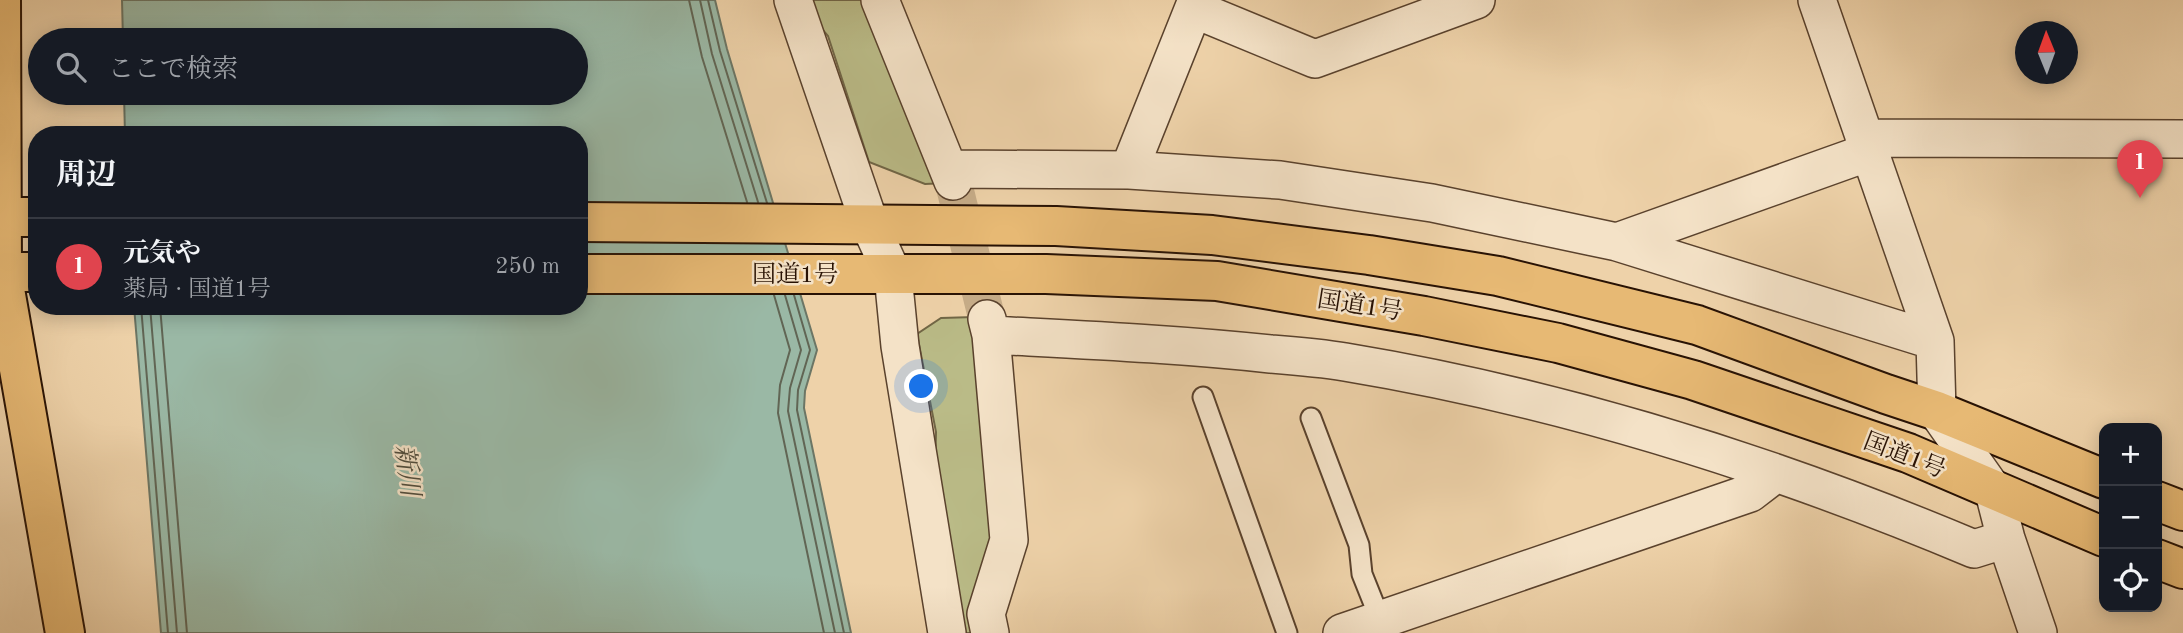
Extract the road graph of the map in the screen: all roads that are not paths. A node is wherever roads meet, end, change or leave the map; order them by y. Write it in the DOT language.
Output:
graph roads {
  1 [pos="1,0"];
  2 [pos="793,0"];
  3 [pos="880,0"];
  4 [pos="1476,0"];
  5 [pos="1817,0"];
  6 [pos="1196,5"];
  7 [pos="2183,139"];
  8 [pos="1867,145"];
  9 [pos="1129,170"];
  10 [pos="13,217"];
  11 [pos="588,222"];
  12 [pos="870,225"];
  13 [pos="1617,242"];
  14 [pos="13,272"];
  15 [pos="588,274"];
  16 [pos="893,275"];
  17 [pos="1935,341"];
  18 [pos="1203,397"];
  19 [pos="1937,411"];
  20 [pos="1311,418"];
  21 [pos="1776,474"];
  22 [pos="2099,477"];
  23 [pos="1994,492"];
  24 [pos="2162,502"];
  25 [pos="2183,511"];
  26 [pos="2099,535"];
  27 [pos="2006,539"];
  28 [pos="2162,561"];
  29 [pos="2183,569"];
  30 [pos="1380,619"];
  31 [pos="65,633"];
  32 [pos="947,633"];
  33 [pos="990,633"];
  34 [pos="1287,633"];
  35 [pos="1342,633"];
  36 [pos="2038,633"];
  1 -- 10 [label="main road"];
  2 -- 12 [label="street"];
  3 -- 9 [label="street"];
  4 -- 6 [label="street"];
  5 -- 8 [label="street"];
  6 -- 9 [label="street"];
  7 -- 8 [label="street"];
  8 -- 13 [label="street"];
  8 -- 17 [label="street"];
  9 -- 13 [label="street"];
  10 -- 14 [label="main road"];
  11 -- 12 [label="main road, 国道1号"];
  12 -- 16 [label="street"];
  12 -- 19 [label="main road, 国道1号"];
  13 -- 17 [label="street"];
  14 -- 31 [label="main road"];
  15 -- 16 [label="main road, 国道1号"];
  16 -- 23 [label="main road, 国道1号"];
  16 -- 32 [label="street"];
  17 -- 19 [label="street"];
  18 -- 34 [label="lane"];
  19 -- 22 [label="main road, 国道1号"];
  19 -- 23 [label="street"];
  20 -- 30 [label="lane"];
  21 -- 27 [label="street"];
  21 -- 30 [label="street"];
  21 -- 33 [label="street"];
  23 -- 26 [label="main road, 国道1号"];
  23 -- 27 [label="street"];
  24 -- 25 [label="main road"];
  27 -- 36 [label="street"];
  28 -- 29 [label="main road"];
  30 -- 35 [label="street"];
}
